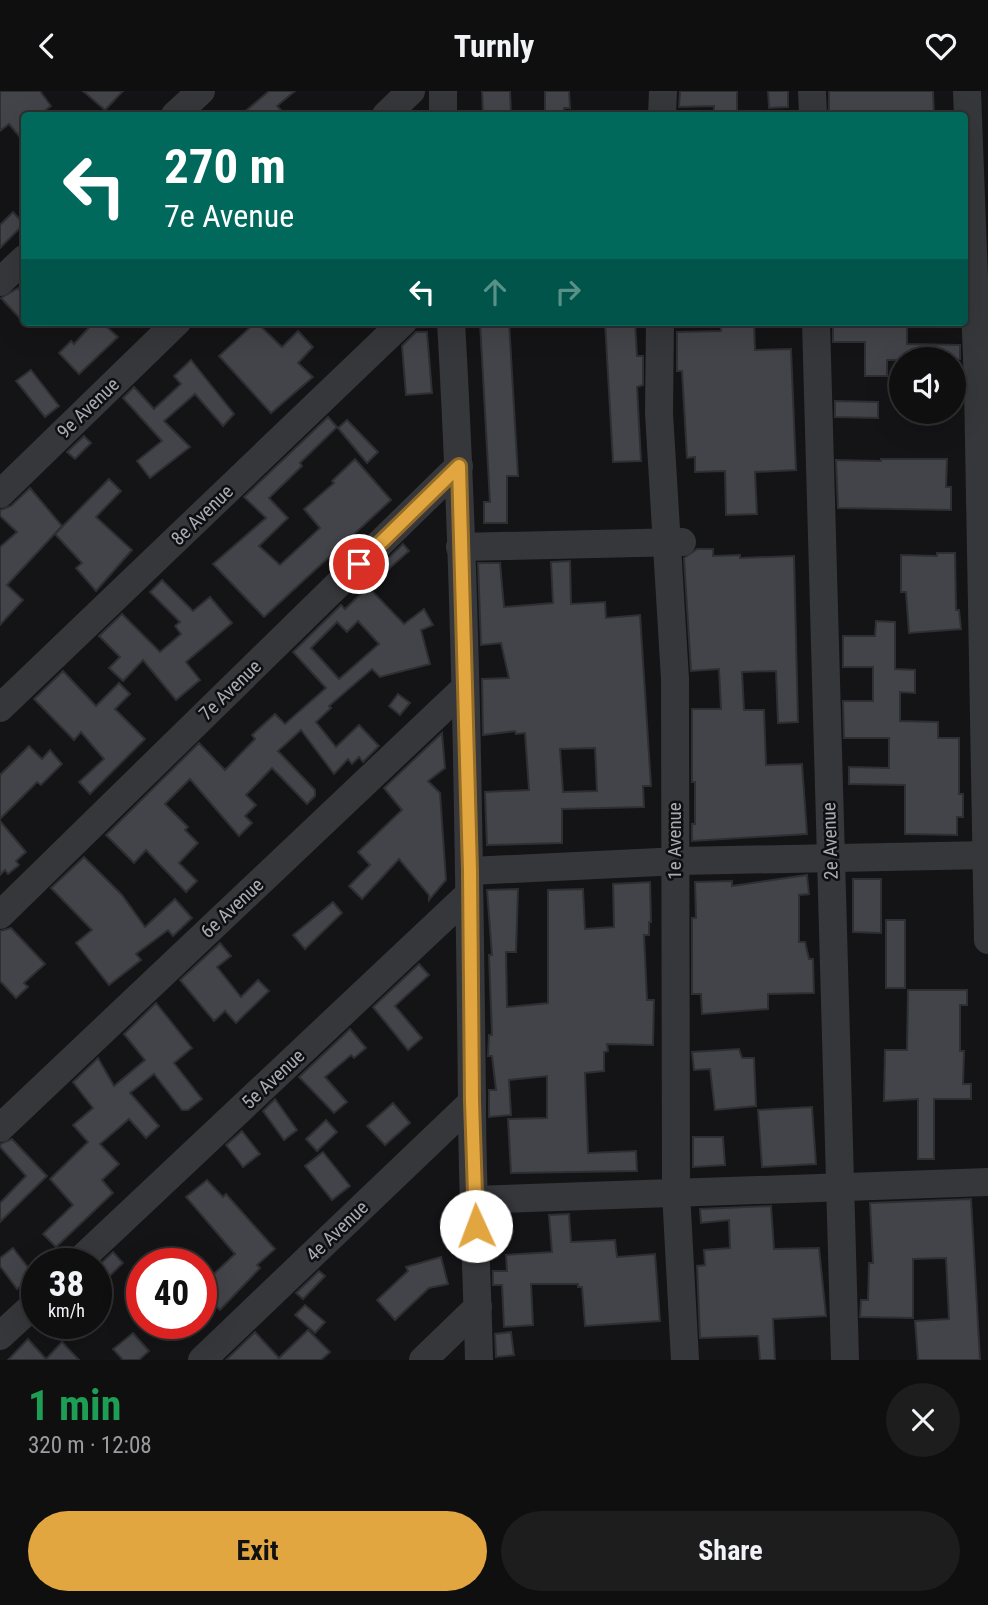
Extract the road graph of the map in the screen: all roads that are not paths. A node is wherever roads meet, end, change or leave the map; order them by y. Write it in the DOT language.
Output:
graph roads {
  1 [pos="201,91"];
  2 [pos="411,91"];
  3 [pos="443,91"];
  4 [pos="663,91"];
  5 [pos="812,91"];
  6 [pos="967,91"];
  7 [pos="178,112"];
  8 [pos="389,112"];
  9 [pos="443,112"];
  10 [pos="662,112"];
  11 [pos="813,112"];
  12 [pos="974,214"];
  13 [pos="21,262"];
  14 [pos="0,282"];
  15 [pos="173,326"];
  16 [pos="399,326"];
  17 [pos="451,326"];
  18 [pos="660,326"];
  19 [pos="816,326"];
  20 [pos="459,466"];
  21 [pos="0,495"];
  22 [pos="675,543"];
  23 [pos="460,547"];
  24 [pos="465,688"];
  25 [pos="0,708"];
  26 [pos="987,855"];
  27 [pos="831,859"];
  28 [pos="674,862"];
  29 [pos="470,882"];
  30 [pos="0,915"];
  31 [pos="988,940"];
  32 [pos="472,1101"];
  33 [pos="0,1128"];
  34 [pos="988,1182"];
  35 [pos="840,1185"];
  36 [pos="676,1192"];
  37 [pos="475,1199"];
  38 [pos="92,1248"];
  39 [pos="478,1307"];
  40 [pos="21,1317"];
  41 [pos="0,1336"];
  42 [pos="202,1360"];
  43 [pos="423,1360"];
  44 [pos="479,1360"];
  45 [pos="685,1360"];
  46 [pos="845,1360"];
  1 -- 7 [label="street"];
  2 -- 8 [label="street"];
  3 -- 9 [label="street"];
  4 -- 10 [label="street"];
  5 -- 11 [label="street"];
  6 -- 12 [label="street"];
  12 -- 26 [label="street"];
  13 -- 14 [label="street"];
  15 -- 21 [label="street, 9e Avenue"];
  16 -- 25 [label="street, 8e Avenue"];
  17 -- 20 [label="street"];
  18 -- 22 [label="street, 1e Avenue"];
  19 -- 27 [label="street, 2e Avenue"];
  20 -- 23 [label="street"];
  20 -- 30 [label="street, 7e Avenue"];
  22 -- 23 [label="street"];
  22 -- 28 [label="street, 1e Avenue"];
  23 -- 24 [label="street"];
  24 -- 29 [label="street"];
  24 -- 33 [label="street, 6e Avenue"];
  26 -- 27 [label="street"];
  26 -- 31 [label="street"];
  27 -- 28 [label="street"];
  27 -- 35 [label="street, 2e Avenue"];
  28 -- 29 [label="street"];
  28 -- 36 [label="street, 1e Avenue"];
  29 -- 32 [label="street"];
  29 -- 38 [label="street, 5e Avenue"];
  32 -- 37 [label="street"];
  32 -- 42 [label="street, 4e Avenue"];
  34 -- 35 [label="street"];
  35 -- 36 [label="street"];
  35 -- 46 [label="street, 2e Avenue"];
  36 -- 37 [label="street"];
  36 -- 45 [label="street, 1e Avenue"];
  37 -- 39 [label="street"];
  39 -- 43 [label="street"];
  39 -- 44 [label="street"];
  40 -- 41 [label="street"];
}
